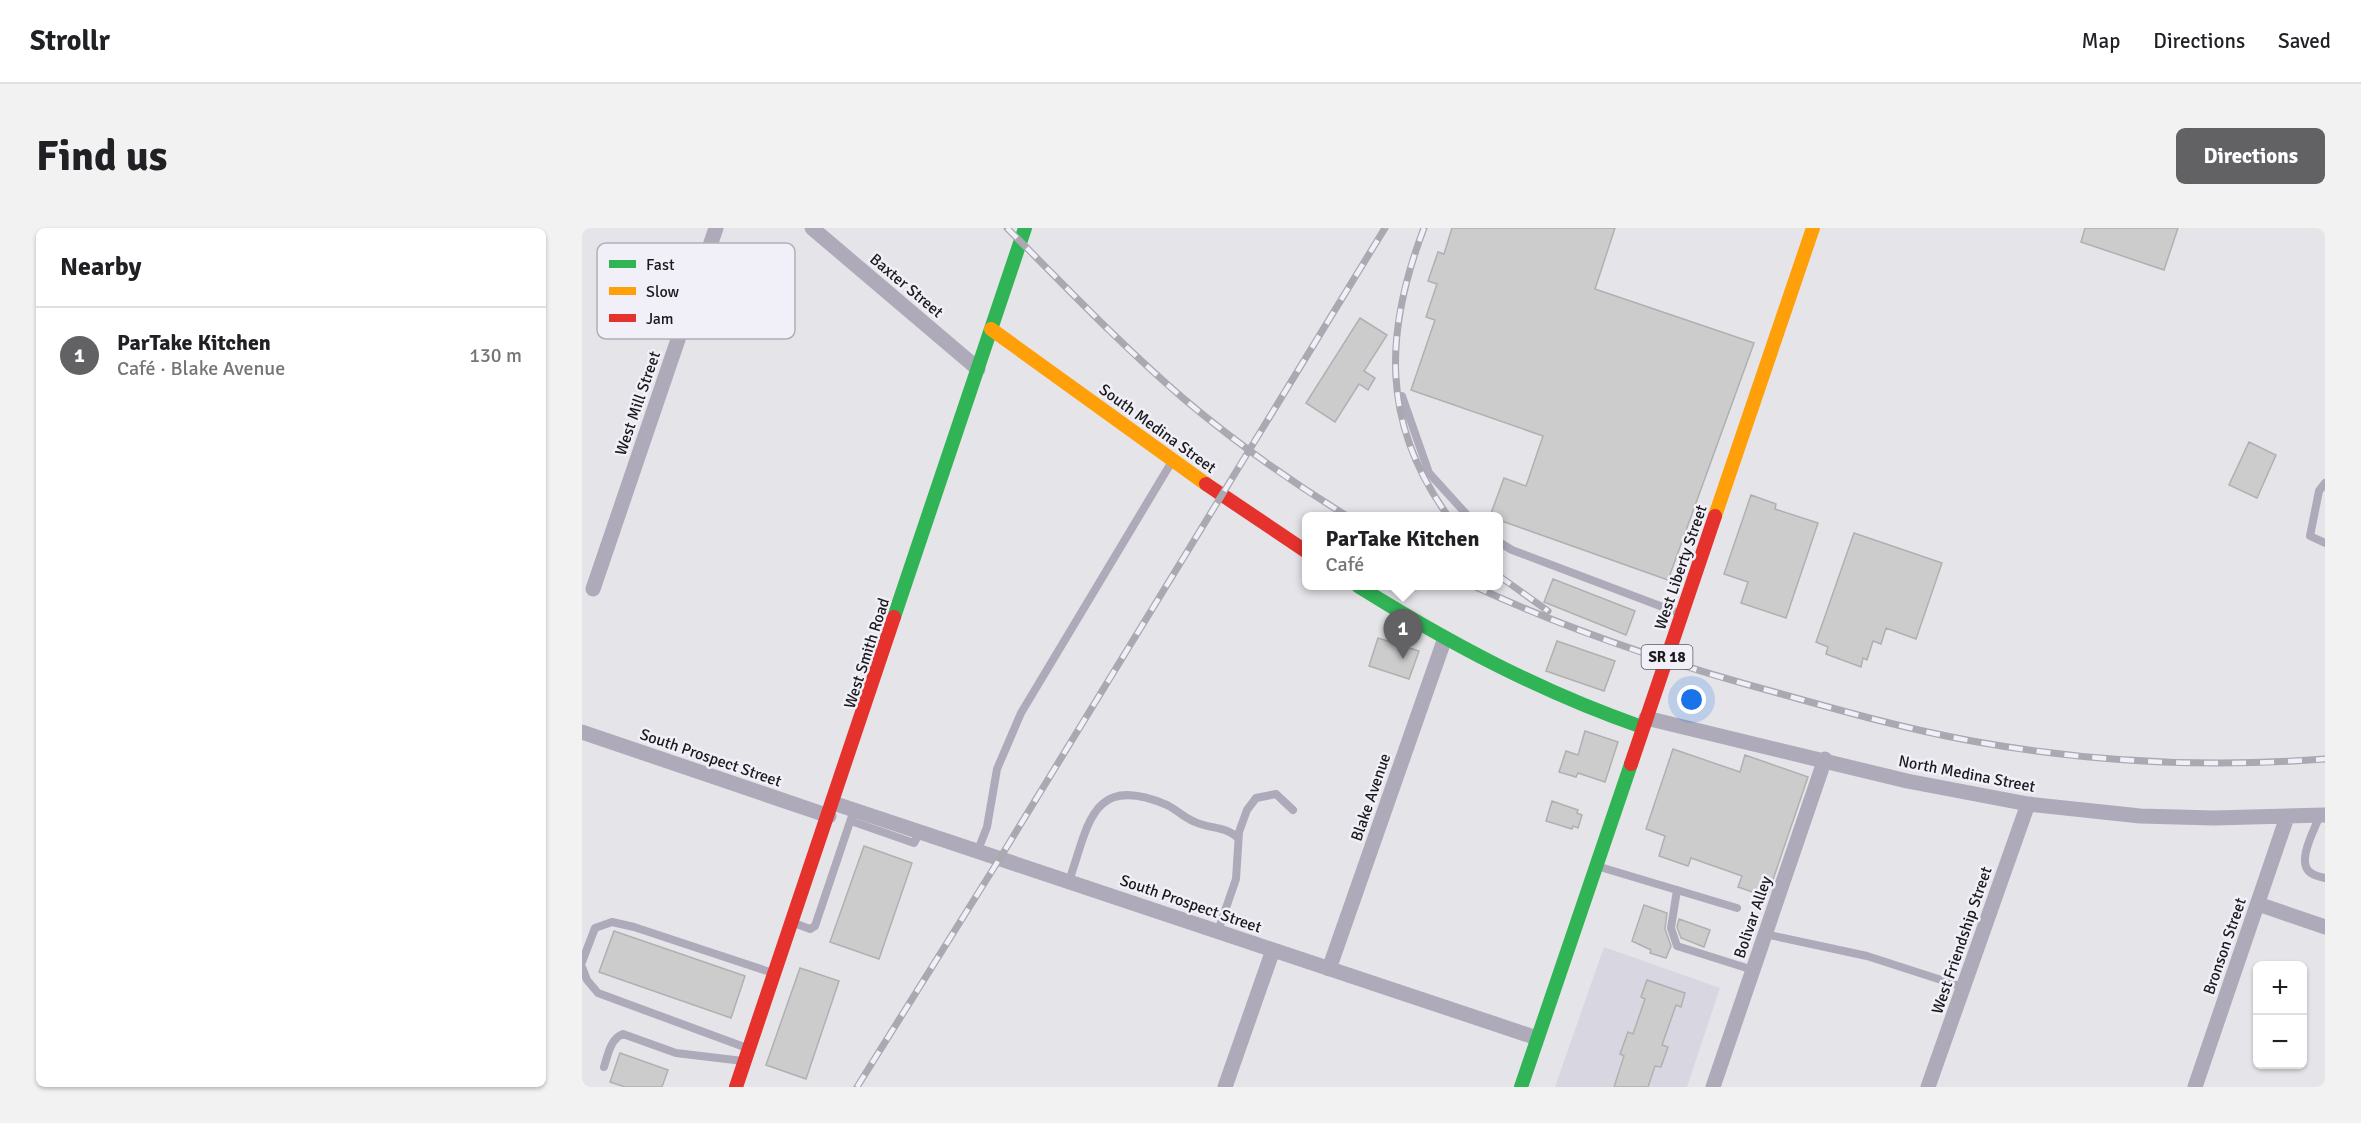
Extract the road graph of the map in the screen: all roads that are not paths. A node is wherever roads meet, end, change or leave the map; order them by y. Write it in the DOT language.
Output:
graph roads {
  1 [pos="716,228"];
  2 [pos="812,228"];
  3 [pos="1025,228"];
  4 [pos="1813,228"];
  5 [pos="711,243"];
  6 [pos="991,329"];
  7 [pos="678,339"];
  8 [pos="978,369"];
  9 [pos="1402,396"];
  10 [pos="1172,460"];
  11 [pos="2325,483"];
  12 [pos="1464,512"];
  13 [pos="2325,543"];
  14 [pos="1503,544"];
  15 [pos="1302,549"];
  16 [pos="593,589"];
  17 [pos="1366,590"];
  18 [pos="1682,614"];
  19 [pos="1445,638"];
  20 [pos="1644,722"];
  21 [pos="582,732"];
  22 [pos="1825,759"];
  23 [pos="2028,804"];
  24 [pos="831,809"];
  25 [pos="1293,810"];
  26 [pos="2322,815"];
  27 [pos="853,816"];
  28 [pos="2288,817"];
  29 [pos="1238,838"];
  30 [pos="978,850"];
  31 [pos="1596,866"];
  32 [pos="2325,878"];
  33 [pos="1069,881"];
  34 [pos="1677,890"];
  35 [pos="2258,904"];
  36 [pos="1737,908"];
  37 [pos="792,923"];
  38 [pos="2325,927"];
  39 [pos="1218,931"];
  40 [pos="1765,934"];
  41 [pos="1273,950"];
  42 [pos="582,962"];
  43 [pos="582,968"];
  44 [pos="1329,969"];
  45 [pos="1753,970"];
  46 [pos="775,974"];
  47 [pos="1963,987"];
  48 [pos="1537,1038"];
  49 [pos="747,1055"];
  50 [pos="604,1067"];
  51 [pos="736,1087"];
  52 [pos="1225,1087"];
  53 [pos="1521,1087"];
  54 [pos="1713,1087"];
  55 [pos="1928,1087"];
  56 [pos="2195,1087"];
  1 -- 5 [label="street, West Mill Street"];
  2 -- 8 [label="street, Baxter Street"];
  3 -- 6 [label="main road, West Smith Road"];
  4 -- 18 [label="main road, West Liberty Street / SR 18"];
  6 -- 8 [label="main road, West Smith Road"];
  6 -- 10 [label="main road, South Medina Street"];
  7 -- 16 [label="street, West Mill Street"];
  8 -- 24 [label="main road, West Smith Road"];
  9 -- 12 [label="lane"];
  10 -- 15 [label="main road, South Medina Street"];
  10 -- 30 [label="lane"];
  11 -- 13 [label="lane"];
  14 -- 18 [label="lane"];
  17 -- 19 [label="main road"];
  18 -- 20 [label="main road, West Liberty Street / SR 18"];
  19 -- 20 [label="main road"];
  19 -- 44 [label="street, Blake Avenue"];
  20 -- 22 [label="street, North Medina Street"];
  20 -- 31 [label="main road, West Liberty Street / SR 18"];
  21 -- 24 [label="street, South Prospect Street"];
  22 -- 23 [label="street, North Medina Street"];
  22 -- 40 [label="street, Bolivar Alley"];
  23 -- 28 [label="street, North Medina Street"];
  23 -- 47 [label="street, West Friendship Street"];
  24 -- 27 [label="street, South Prospect Street"];
  24 -- 37 [label="main road, West Smith Road"];
  25 -- 29 [label="lane"];
  26 -- 28 [label="street, North Medina Street"];
  26 -- 32 [label="lane"];
  27 -- 30 [label="street, South Prospect Street"];
  27 -- 37 [label="lane"];
  28 -- 35 [label="street, Bronson Street"];
  29 -- 33 [label="lane"];
  29 -- 39 [label="lane"];
  30 -- 33 [label="street, South Prospect Street"];
  31 -- 34 [label="lane"];
  31 -- 48 [label="main road, West Liberty Street / SR 18"];
  33 -- 39 [label="street, South Prospect Street"];
  34 -- 36 [label="lane"];
  34 -- 45 [label="lane"];
  35 -- 38 [label="street"];
  35 -- 56 [label="street, Bronson Street"];
  37 -- 46 [label="main road, West Smith Road"];
  39 -- 41 [label="street, South Prospect Street"];
  40 -- 45 [label="street, Bolivar Alley"];
  40 -- 47 [label="lane"];
  41 -- 44 [label="street, South Prospect Street"];
  41 -- 52 [label="street"];
  42 -- 46 [label="lane"];
  43 -- 49 [label="lane"];
  44 -- 48 [label="street, South Prospect Street"];
  45 -- 54 [label="street, Bolivar Alley"];
  46 -- 49 [label="main road, West Smith Road"];
  47 -- 55 [label="street, West Friendship Street"];
  48 -- 53 [label="main road, West Liberty Street / SR 18"];
  49 -- 50 [label="lane"];
  49 -- 51 [label="main road, West Smith Road"];
}
